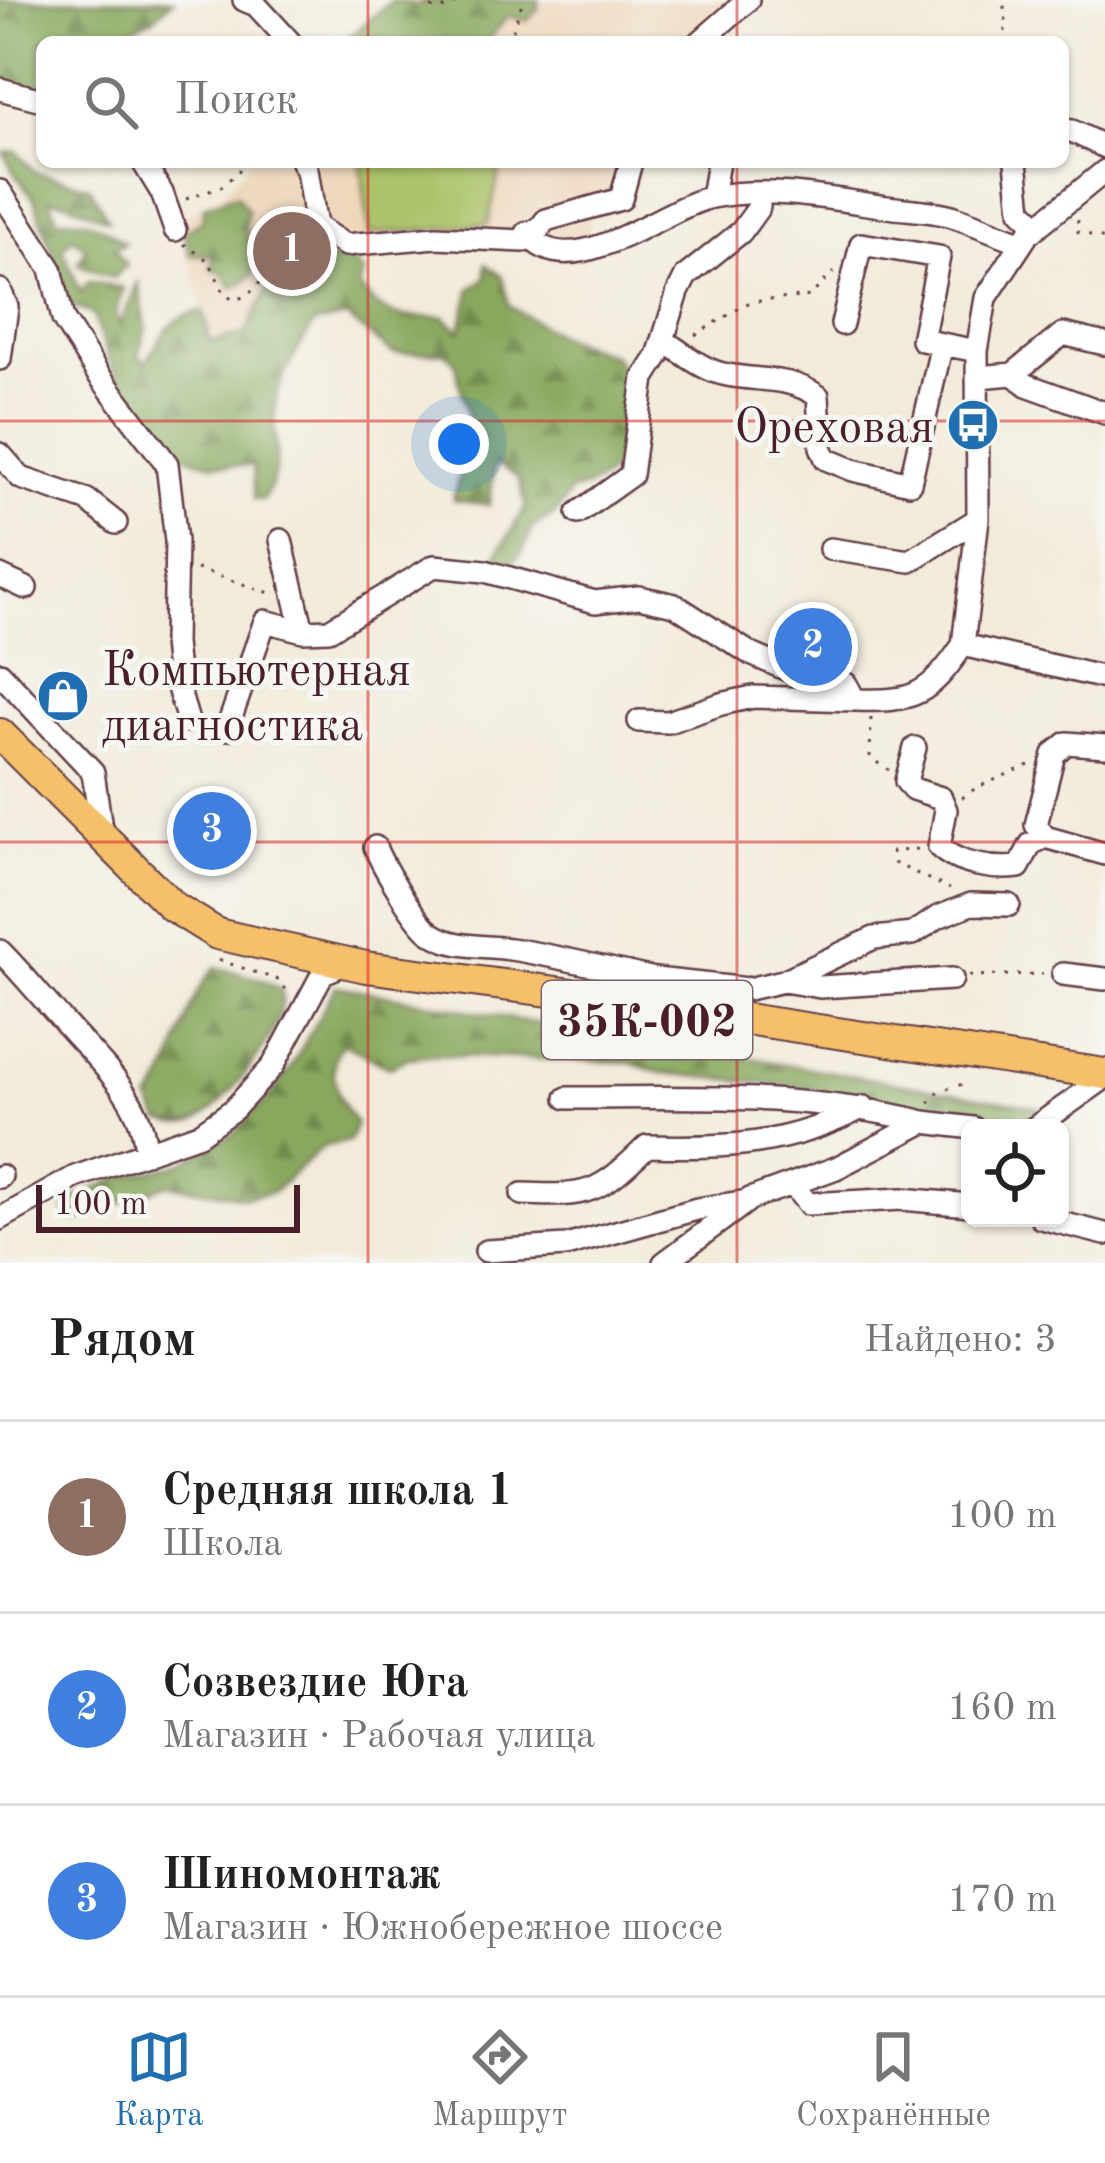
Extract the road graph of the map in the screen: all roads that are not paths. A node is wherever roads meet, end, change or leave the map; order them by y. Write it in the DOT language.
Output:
graph roads {
  1 [pos="244,0"];
  2 [pos="745,0"];
  3 [pos="284,36"];
  4 [pos="706,36"];
  5 [pos="0,89"];
  6 [pos="36,98"];
  7 [pos="1069,130"];
  8 [pos="1105,147"];
  9 [pos="146,168"];
  10 [pos="306,168"];
  11 [pos="629,168"];
  12 [pos="717,168"];
  13 [pos="1017,168"];
  14 [pos="1105,171"];
  15 [pos="0,191"];
  16 [pos="758,195"];
  17 [pos="712,197"];
  18 [pos="176,230"];
  19 [pos="527,233"];
  20 [pos="1029,234"];
  21 [pos="0,290"];
  22 [pos="842,325"];
  23 [pos="941,344"];
  24 [pos="1105,344"];
  25 [pos="670,345"];
  26 [pos="976,351"];
  27 [pos="0,359"];
  28 [pos="1013,374"];
  29 [pos="978,377"];
  30 [pos="1105,412"];
  31 [pos="0,454"];
  32 [pos="578,513"];
  33 [pos="978,518"];
  34 [pos="116,523"];
  35 [pos="281,540"];
  36 [pos="830,549"];
  37 [pos="0,576"];
  38 [pos="26,588"];
  39 [pos="294,628"];
  40 [pos="963,645"];
  41 [pos="0,673"];
  42 [pos="1105,678"];
  43 [pos="863,701"];
  44 [pos="188,721"];
  45 [pos="639,721"];
  46 [pos="227,729"];
  47 [pos="0,734"];
  48 [pos="1105,746"];
  49 [pos="915,748"];
  50 [pos="0,758"];
  51 [pos="102,835"];
  52 [pos="1045,837"];
  53 [pos="375,847"];
  54 [pos="1105,854"];
  55 [pos="1009,905"];
  56 [pos="0,951"];
  57 [pos="330,967"];
  58 [pos="1063,974"];
  59 [pos="952,979"];
  60 [pos="1105,979"];
  61 [pos="783,981"];
  62 [pos="652,991"];
  63 [pos="1103,1080"];
  64 [pos="567,1098"];
  65 [pos="865,1107"];
  66 [pos="1047,1119"];
  67 [pos="924,1122"];
  68 [pos="961,1127"];
  69 [pos="146,1153"];
  70 [pos="792,1184"];
  71 [pos="522,1194"];
  72 [pos="748,1201"];
  73 [pos="961,1204"];
  74 [pos="0,1219"];
  75 [pos="1069,1225"];
  76 [pos="1105,1234"];
  77 [pos="486,1251"];
  78 [pos="664,1263"];
  1 -- 3 [label="street"];
  2 -- 4 [label="street"];
  5 -- 6 [label="street"];
  7 -- 8 [label="street"];
  9 -- 18 [label="street"];
  10 -- 19 [label="street"];
  11 -- 19 [label="street"];
  12 -- 17 [label="street"];
  13 -- 20 [label="street"];
  14 -- 20 [label="street"];
  15 -- 44 [label="street"];
  16 -- 17 [label="street"];
  16 -- 20 [label="street"];
  16 -- 25 [label="street"];
  17 -- 19 [label="street"];
  20 -- 26 [label="street"];
  21 -- 27 [label="street"];
  22 -- 23 [label="street"];
  23 -- 25 [label="street"];
  23 -- 26 [label="street"];
  24 -- 28 [label="street"];
  25 -- 32 [label="street"];
  26 -- 29 [label="street"];
  28 -- 29 [label="street"];
  28 -- 30 [label="street"];
  29 -- 33 [label="street"];
  31 -- 34 [label="street"];
  33 -- 36 [label="street"];
  33 -- 40 [label="street"];
  35 -- 39 [label="street"];
  37 -- 38 [label="street"];
  39 -- 43 [label="street"];
  39 -- 46 [label="street"];
  40 -- 42 [label="street"];
  40 -- 43 [label="street"];
  41 -- 51 [label="street"];
  43 -- 45 [label="street"];
  47 -- 51 [label="highway"];
  48 -- 52 [label="street"];
  49 -- 52 [label="street"];
  50 -- 57 [label="highway"];
  51 -- 57 [label="highway"];
  52 -- 54 [label="street"];
  53 -- 62 [label="street"];
  55 -- 61 [label="street"];
  56 -- 69 [label="street"];
  57 -- 62 [label="highway"];
  57 -- 63 [label="highway, 35К-002"];
  57 -- 69 [label="street"];
  58 -- 60 [label="street"];
  59 -- 61 [label="street"];
  61 -- 62 [label="street"];
  62 -- 63 [label="highway"];
  63 -- 66 [label="street"];
  64 -- 65 [label="street"];
  65 -- 67 [label="street"];
  65 -- 71 [label="street"];
  67 -- 68 [label="street"];
  67 -- 70 [label="street"];
  69 -- 74 [label="street"];
  70 -- 72 [label="street"];
  70 -- 73 [label="street"];
  72 -- 77 [label="street"];
  72 -- 78 [label="street"];
  75 -- 76 [label="street"];
}
